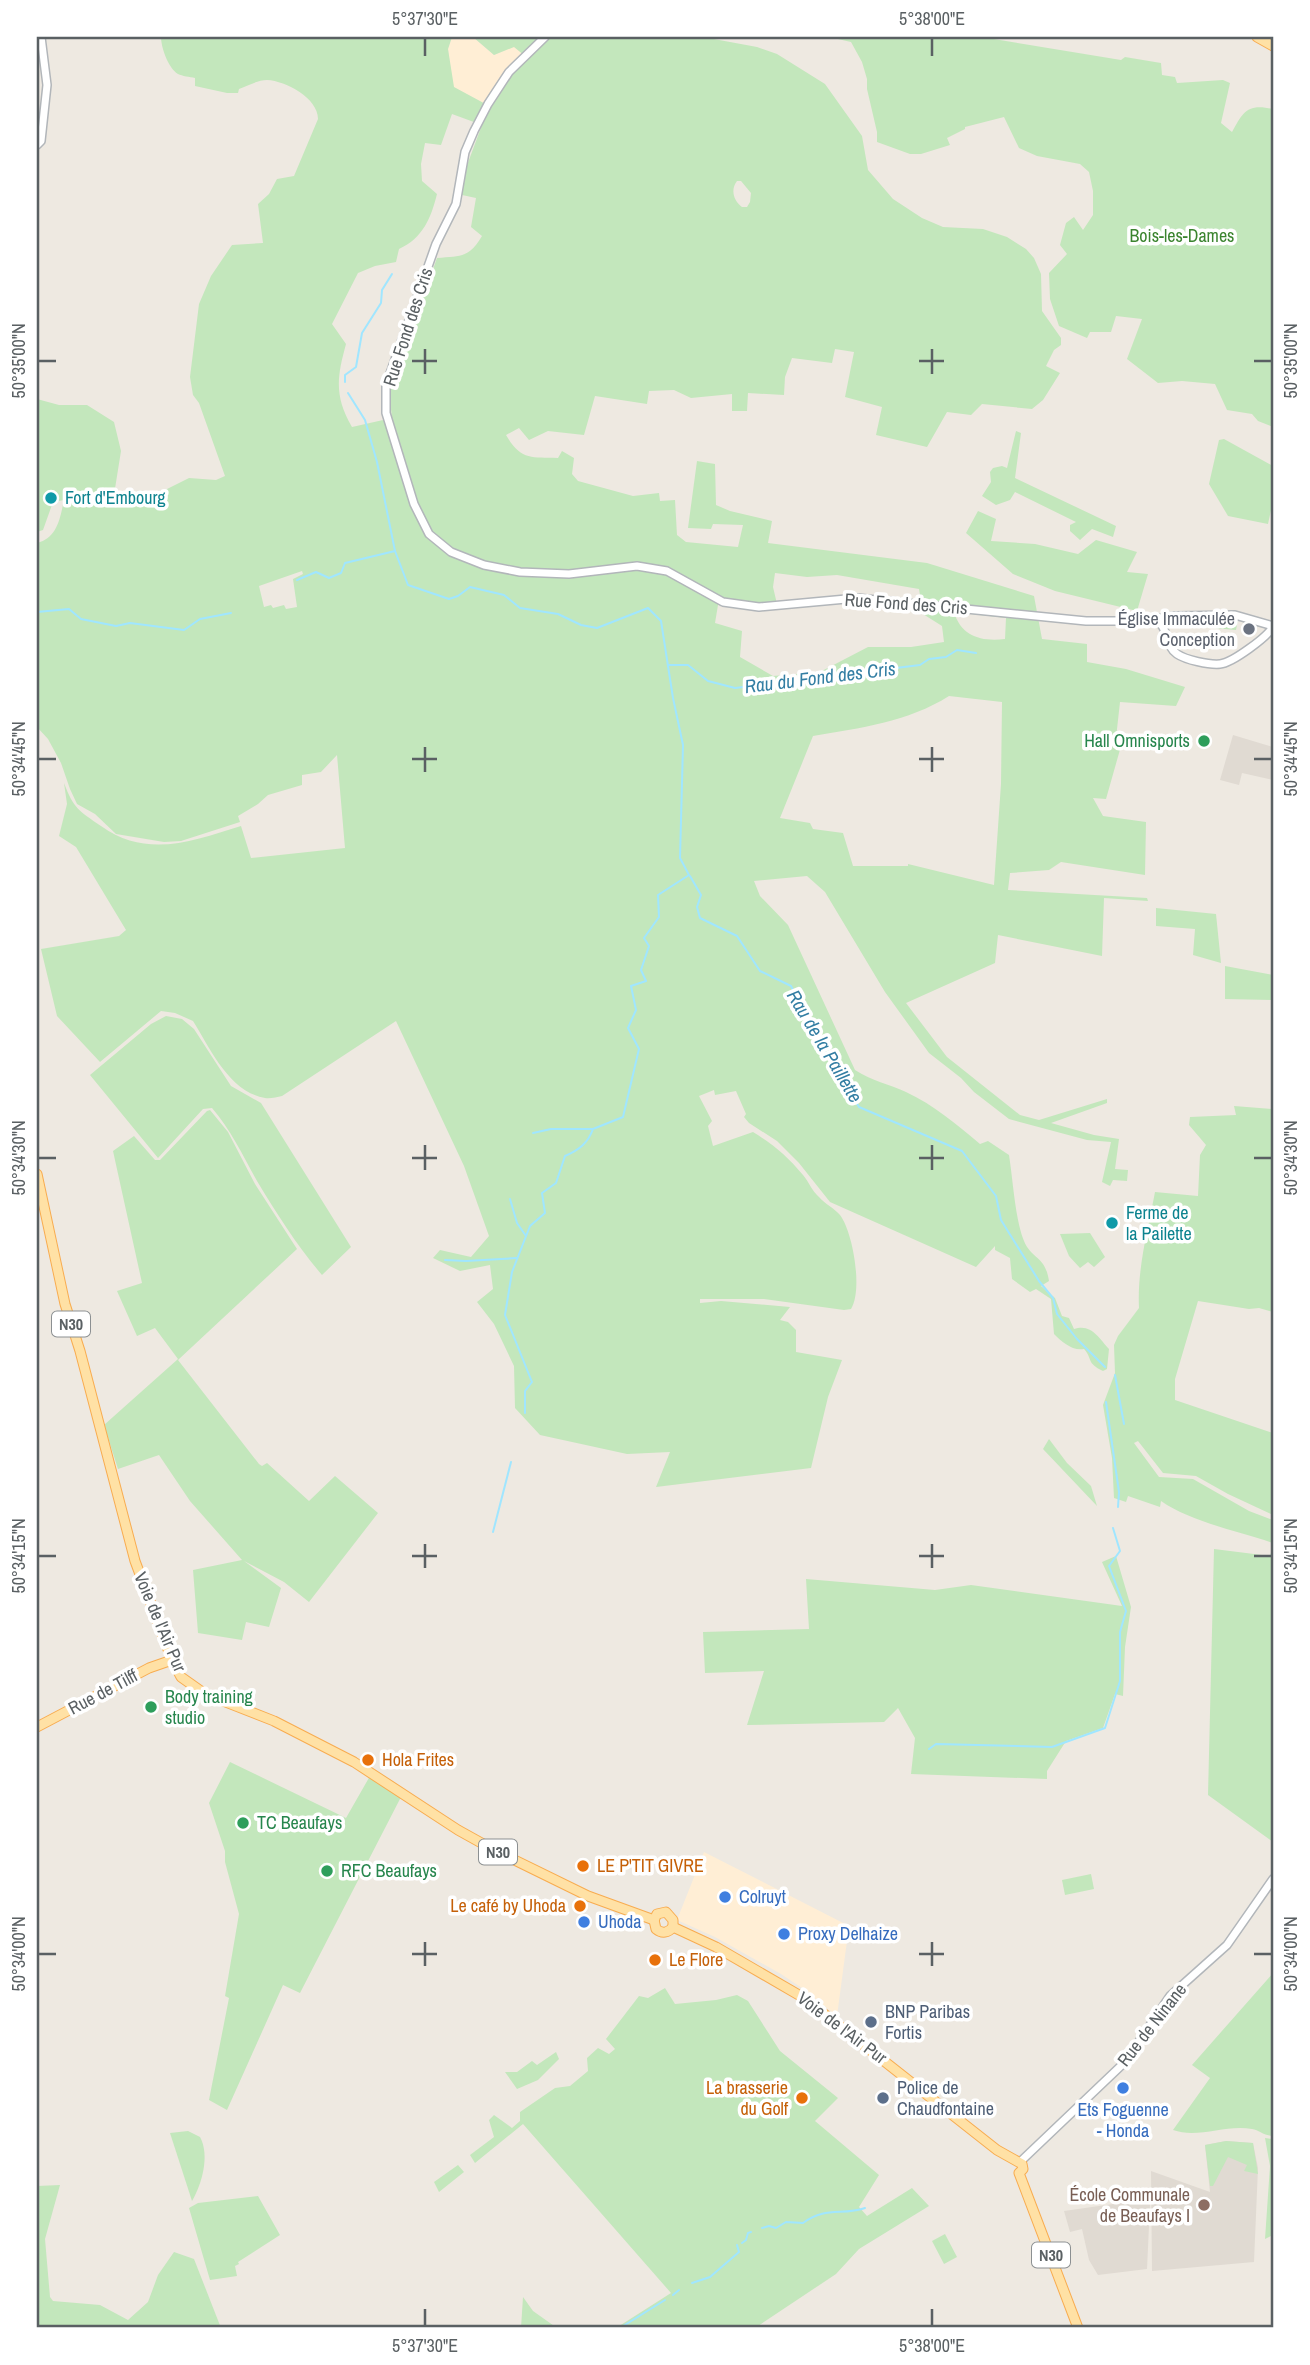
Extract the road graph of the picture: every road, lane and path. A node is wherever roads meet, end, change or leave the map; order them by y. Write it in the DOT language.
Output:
graph roads {
  1 [pos="41,37"];
  2 [pos="545,37"];
  3 [pos="1257,37"];
  4 [pos="1263,37"];
  5 [pos="1273,40"];
  6 [pos="1273,46"];
  7 [pos="37,145"];
  8 [pos="1176,616"];
  9 [pos="1153,618"];
  10 [pos="1273,626"];
  11 [pos="1166,630"];
  12 [pos="37,1174"];
  13 [pos="172,1660"];
  14 [pos="37,1727"];
  15 [pos="1273,1879"];
  16 [pos="654,1920"];
  17 [pos="673,1927"];
  18 [pos="1015,2163"];
  19 [pos="1078,2328"];
  1 -- 7 [label="street"];
  2 -- 9 [label="street, Rue Fond des Cris"];
  3 -- 6 [label="main road"];
  4 -- 5 [label="main road"];
  8 -- 9 [label="street, Rue Fond des Cris"];
  8 -- 10 [label="street, Rue Fond des Cris"];
  8 -- 11 [label="street"];
  9 -- 11 [label="street"];
  10 -- 11 [label="street"];
  12 -- 13 [label="main road, Voie de l'Air Pur / N30"];
  13 -- 14 [label="main road, Rue de Tilff"];
  13 -- 16 [label="main road, Voie de l'Air Pur / N30"];
  15 -- 18 [label="street, Rue de Ninane"];
  16 -- 17 [label="main road"];
  16 -- 17 [label="main road"];
  17 -- 18 [label="main road, Voie de l'Air Pur / N30"];
  18 -- 19 [label="main road, Voie de l'Air Pur / N30"];
}
